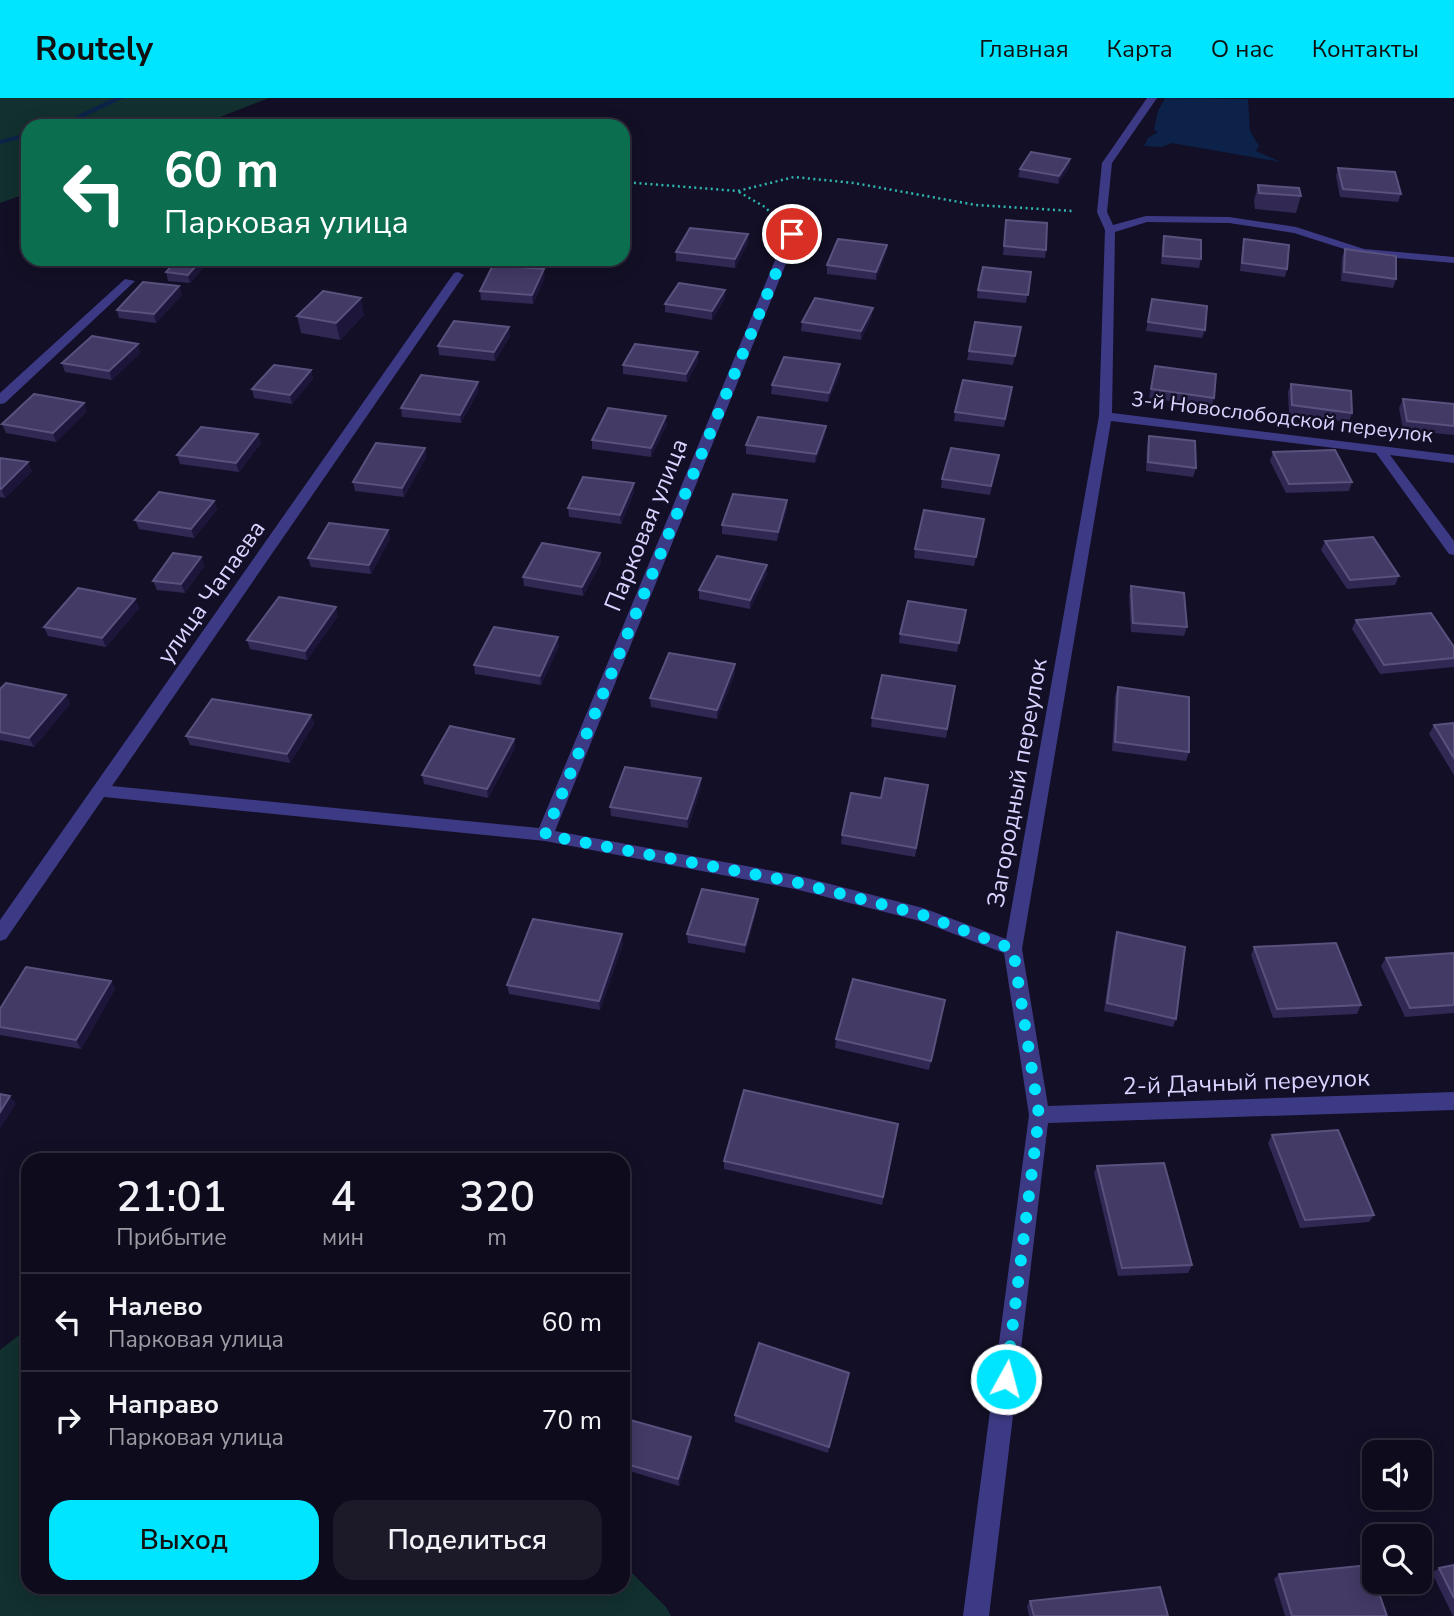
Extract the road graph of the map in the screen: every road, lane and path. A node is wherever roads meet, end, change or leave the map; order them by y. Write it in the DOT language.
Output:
graph roads {
  1 [pos="1152,98"];
  2 [pos="630,183"];
  3 [pos="738,191"];
  4 [pos="1102,212"];
  5 [pos="1110,230"];
  6 [pos="792,234"];
  7 [pos="1454,260"];
  8 [pos="458,275"];
  9 [pos="129,281"];
  10 [pos="0,400"];
  11 [pos="1105,416"];
  12 [pos="1382,453"];
  13 [pos="1454,460"];
  14 [pos="1454,551"];
  15 [pos="101,791"];
  16 [pos="545,835"];
  17 [pos="0,934"];
  18 [pos="1013,949"];
  19 [pos="1454,1101"];
  20 [pos="1039,1115"];
  21 [pos="976,1616"];
  1 -- 4 [label="street, Загородный переулок"];
  2 -- 3 [label="path"];
  3 -- 4 [label="path"];
  3 -- 6 [label="path"];
  4 -- 5 [label="street, Загородный переулок"];
  5 -- 7 [label="street"];
  5 -- 11 [label="street, Загородный переулок"];
  6 -- 16 [label="street, Парковая улица"];
  8 -- 15 [label="street, улица Чапаева"];
  9 -- 10 [label="street"];
  11 -- 12 [label="street, 3-й Новослободской переулок"];
  11 -- 18 [label="street, Загородный переулок"];
  12 -- 13 [label="street, 3-й Новослободской переулок"];
  12 -- 14 [label="street"];
  15 -- 16 [label="street"];
  15 -- 17 [label="street, улица Чапаева"];
  16 -- 18 [label="street"];
  18 -- 20 [label="street, Загородный переулок"];
  19 -- 20 [label="street, 2-й Дачный переулок"];
  20 -- 21 [label="street, Загородный переулок"];
}
